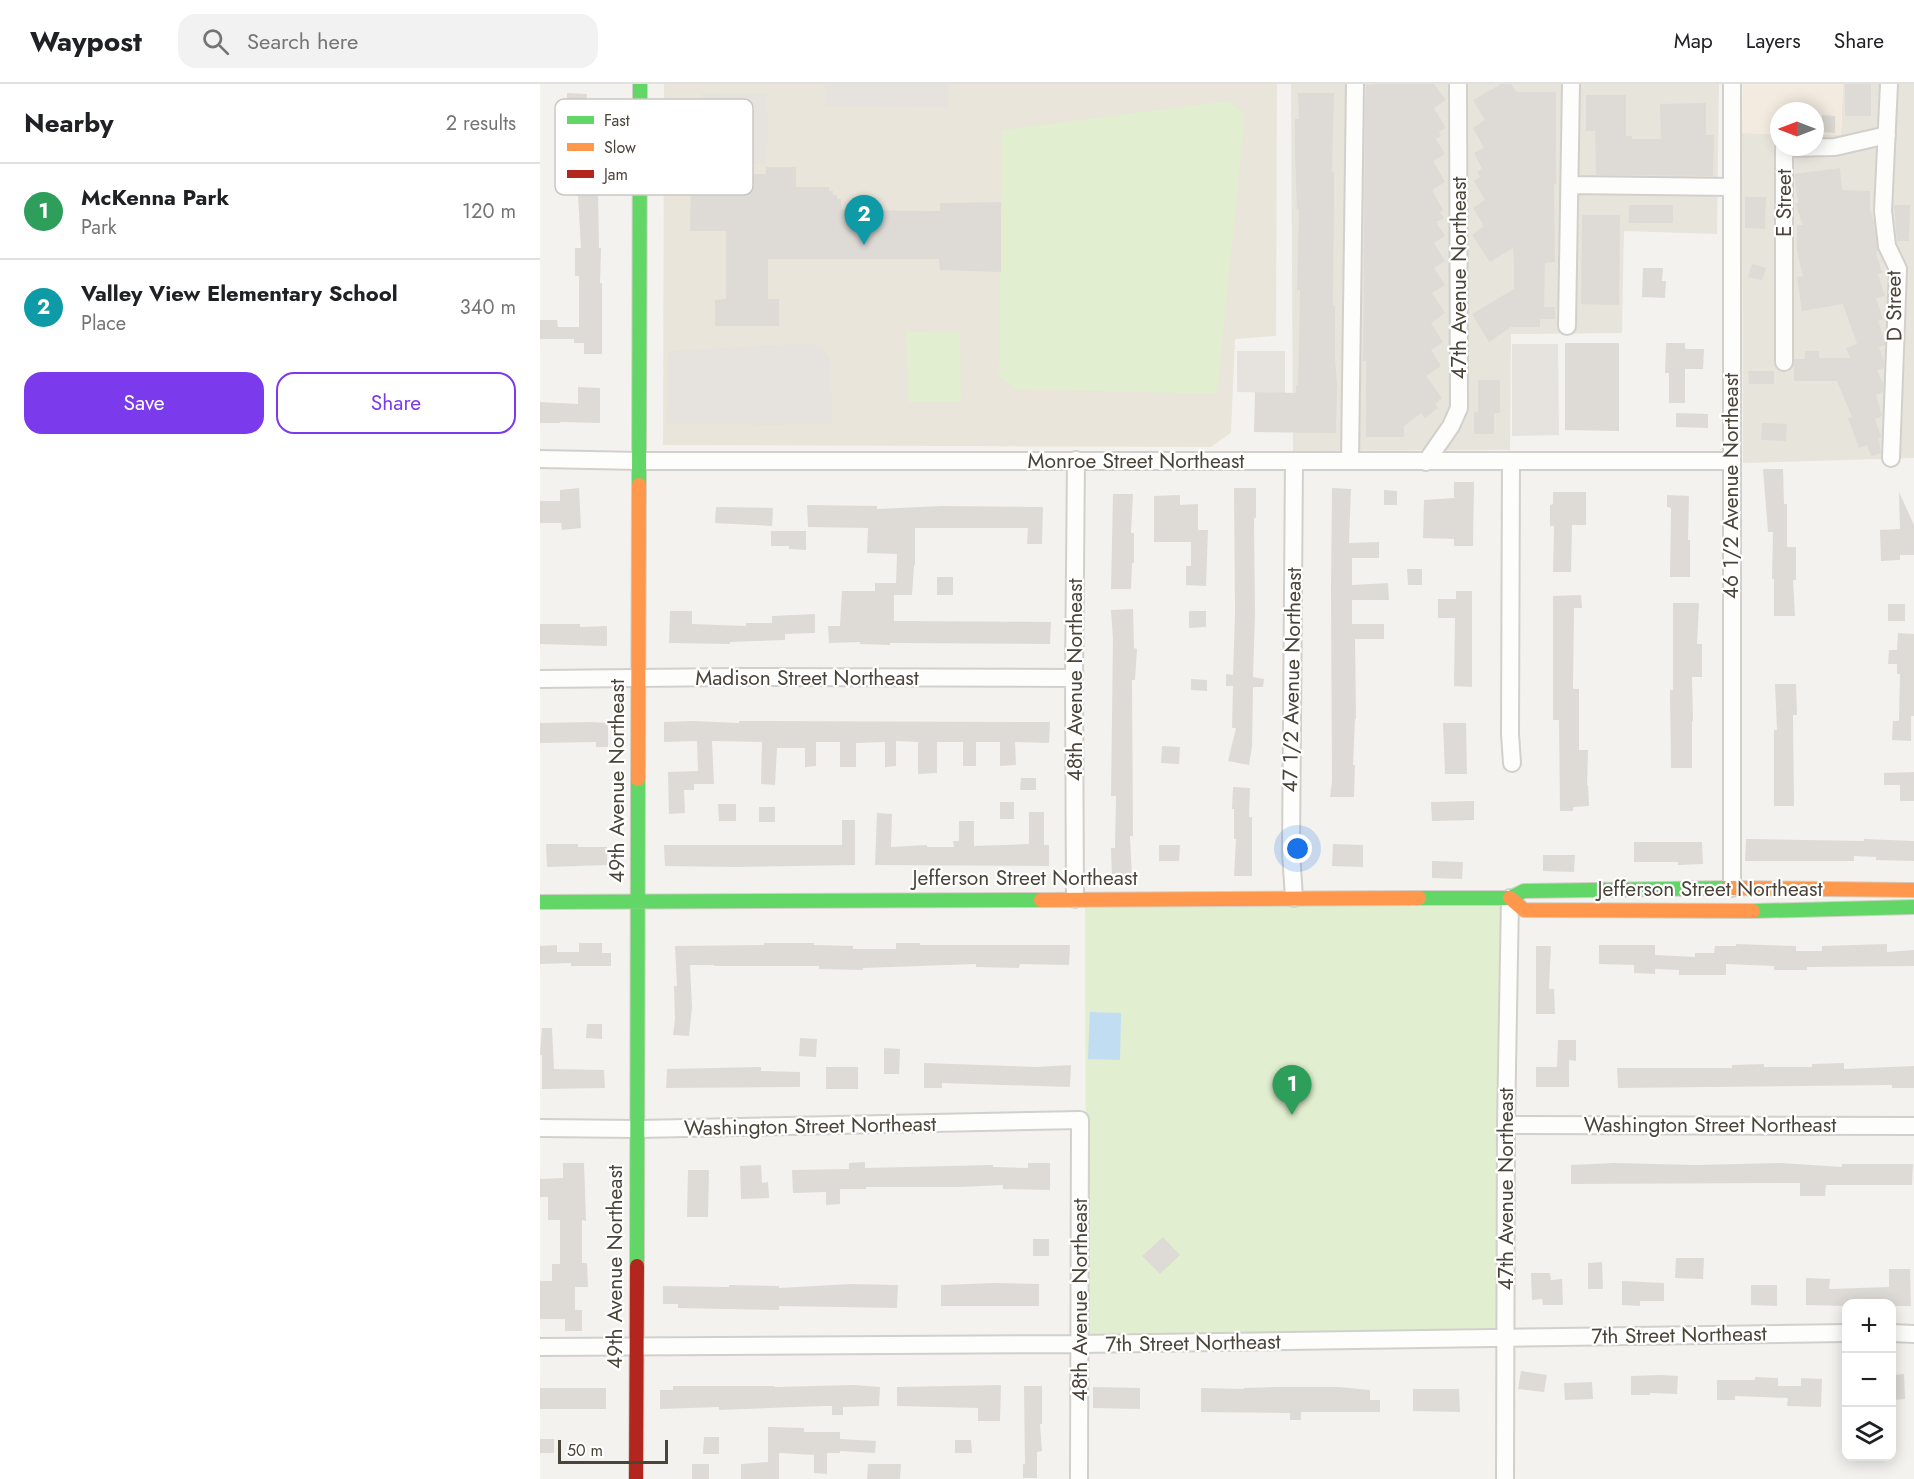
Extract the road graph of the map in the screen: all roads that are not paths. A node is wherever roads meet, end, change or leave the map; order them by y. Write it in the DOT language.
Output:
graph roads {
  1 [pos="640,84"];
  2 [pos="1355,84"];
  3 [pos="1458,84"];
  4 [pos="1571,84"];
  5 [pos="1732,84"];
  6 [pos="1889,84"];
  7 [pos="640,99"];
  8 [pos="1887,135"];
  9 [pos="1570,185"];
  10 [pos="1732,187"];
  11 [pos="640,195"];
  12 [pos="1567,326"];
  13 [pos="1784,362"];
  14 [pos="1891,458"];
  15 [pos="540,459"];
  16 [pos="1077,460"];
  17 [pos="639,461"];
  18 [pos="1294,461"];
  19 [pos="1511,461"];
  20 [pos="1350,462"];
  21 [pos="1426,462"];
  22 [pos="1731,462"];
  23 [pos="639,678"];
  24 [pos="1074,678"];
  25 [pos="540,679"];
  26 [pos="1512,763"];
  27 [pos="1732,888"];
  28 [pos="1914,890"];
  29 [pos="1294,898"];
  30 [pos="1509,898"];
  31 [pos="1075,899"];
  32 [pos="540,902"];
  33 [pos="637,902"];
  34 [pos="1914,907"];
  35 [pos="1080,1120"];
  36 [pos="1506,1125"];
  37 [pos="1914,1126"];
  38 [pos="540,1128"];
  39 [pos="637,1129"];
  40 [pos="1842,1333"];
  41 [pos="1896,1333"];
  42 [pos="1914,1334"];
  43 [pos="1506,1338"];
  44 [pos="1079,1344"];
  45 [pos="540,1347"];
  46 [pos="636,1347"];
  47 [pos="636,1479"];
  48 [pos="1079,1479"];
  49 [pos="1505,1479"];
  1 -- 7 [label="street, 49th Avenue Northeast"];
  2 -- 20 [label="street"];
  3 -- 21 [label="street, 47th Avenue Northeast"];
  4 -- 9 [label="street"];
  5 -- 10 [label="street, 46 1/2 Avenue Northeast"];
  6 -- 8 [label="street, D Street"];
  8 -- 13 [label="street, E Street"];
  8 -- 14 [label="street, D Street"];
  9 -- 10 [label="street"];
  9 -- 12 [label="street"];
  10 -- 22 [label="street, 46 1/2 Avenue Northeast"];
  11 -- 17 [label="street, 49th Avenue Northeast"];
  15 -- 17 [label="street, Monroe Street Northeast"];
  16 -- 17 [label="street, Monroe Street Northeast"];
  16 -- 18 [label="street, Monroe Street Northeast"];
  16 -- 24 [label="street, 48th Avenue Northeast"];
  17 -- 23 [label="street, 49th Avenue Northeast"];
  18 -- 20 [label="street, Monroe Street Northeast"];
  18 -- 29 [label="street, 47 1/2 Avenue Northeast"];
  19 -- 21 [label="street, Monroe Street Northeast"];
  19 -- 22 [label="street, Monroe Street Northeast"];
  19 -- 26 [label="street"];
  20 -- 21 [label="street, Monroe Street Northeast"];
  22 -- 27 [label="street, 46 1/2 Avenue Northeast"];
  23 -- 24 [label="street, Madison Street Northeast"];
  23 -- 25 [label="street, Madison Street Northeast"];
  23 -- 33 [label="street, 49th Avenue Northeast"];
  24 -- 31 [label="street, 48th Avenue Northeast"];
  27 -- 28 [label="street, Jefferson Street Northeast"];
  27 -- 30 [label="street, Jefferson Street Northeast"];
  29 -- 30 [label="street, Jefferson Street Northeast"];
  29 -- 31 [label="street, Jefferson Street Northeast"];
  30 -- 34 [label="street, Jefferson Street Northeast"];
  30 -- 36 [label="street, 47th Avenue Northeast"];
  31 -- 33 [label="street, Jefferson Street Northeast"];
  32 -- 33 [label="street, Jefferson Street Northeast"];
  33 -- 39 [label="street, 49th Avenue Northeast"];
  35 -- 39 [label="street, Washington Street Northeast"];
  35 -- 44 [label="street, 48th Avenue Northeast"];
  36 -- 37 [label="street, Washington Street Northeast"];
  36 -- 43 [label="street, 47th Avenue Northeast"];
  38 -- 39 [label="street, Washington Street Northeast"];
  39 -- 46 [label="street, 49th Avenue Northeast"];
  40 -- 43 [label="street, 7th Street Northeast"];
  41 -- 42 [label="street"];
  43 -- 44 [label="street, 7th Street Northeast"];
  43 -- 49 [label="street, 47th Avenue Northeast"];
  44 -- 46 [label="street, 7th Street Northeast"];
  44 -- 48 [label="street, 48th Avenue Northeast"];
  45 -- 46 [label="street, 7th Street Northeast"];
  46 -- 47 [label="street, 49th Avenue Northeast"];
}
